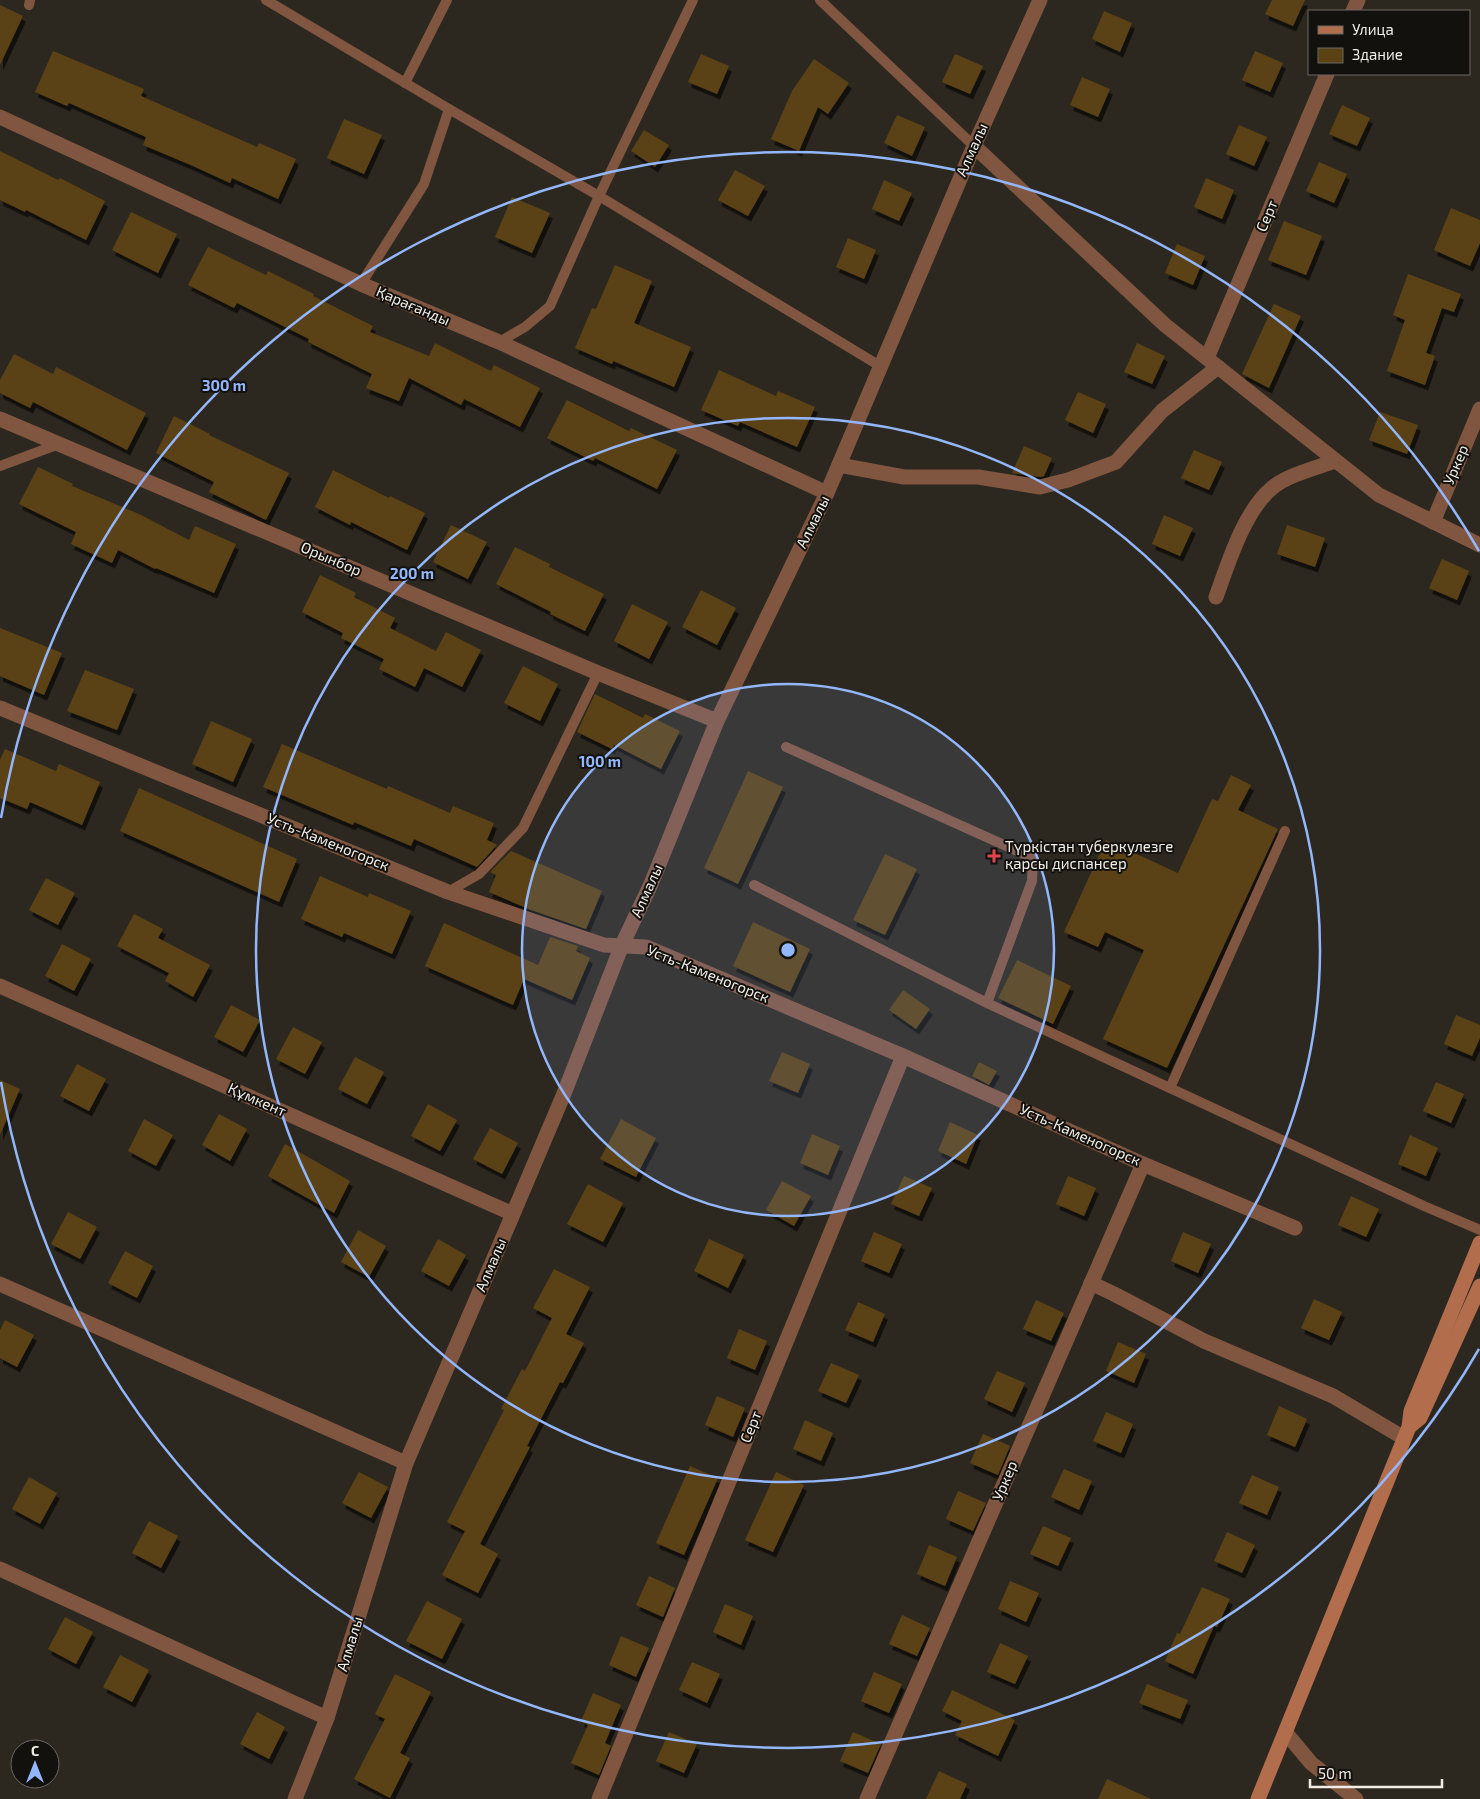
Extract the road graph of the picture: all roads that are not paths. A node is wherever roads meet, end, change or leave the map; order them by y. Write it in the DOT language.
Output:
graph roads {
  1 [pos="266,0"];
  2 [pos="447,0"];
  3 [pos="693,0"];
  4 [pos="820,0"];
  5 [pos="1040,0"];
  6 [pos="1327,75"];
  7 [pos="405,83"];
  8 [pos="449,109"];
  9 [pos="0,117"];
  10 [pos="974,146"];
  11 [pos="599,196"];
  12 [pos="361,284"];
  13 [pos="500,342"];
  14 [pos="1213,362"];
  15 [pos="880,366"];
  16 [pos="1480,408"];
  17 [pos="0,419"];
  18 [pos="59,444"];
  19 [pos="1335,461"];
  20 [pos="840,465"];
  21 [pos="0,466"];
  22 [pos="827,493"];
  23 [pos="1432,522"];
  24 [pos="1480,545"];
  25 [pos="1216,597"];
  26 [pos="598,673"];
  27 [pos="0,708"];
  28 [pos="717,721"];
  29 [pos="786,747"];
  30 [pos="1285,831"];
  31 [pos="754,885"];
  32 [pos="448,892"];
  33 [pos="622,945"];
  34 [pos="0,986"];
  35 [pos="987,1003"];
  36 [pos="903,1056"];
  37 [pos="1170,1088"];
  38 [pos="1143,1164"];
  39 [pos="513,1214"];
  40 [pos="1295,1228"];
  41 [pos="1480,1230"];
  42 [pos="1480,1243"];
  43 [pos="0,1284"];
  44 [pos="1091,1284"];
  45 [pos="1480,1286"];
  46 [pos="1407,1432"];
  47 [pos="406,1462"];
  48 [pos="0,1569"];
  49 [pos="327,1718"];
  50 [pos="1286,1733"];
  51 [pos="295,1799"];
  52 [pos="599,1799"];
  53 [pos="867,1799"];
  54 [pos="1258,1799"];
  55 [pos="1356,1799"];
  1 -- 7 [label="lane"];
  2 -- 7 [label="lane"];
  3 -- 11 [label="lane"];
  4 -- 10 [label="lane"];
  5 -- 10 [label="street, Алмалы"];
  6 -- 14 [label="street, Серт"];
  7 -- 8 [label="lane"];
  8 -- 11 [label="lane"];
  8 -- 12 [label="lane"];
  9 -- 12 [label="street, Қарағанды"];
  10 -- 14 [label="street"];
  10 -- 15 [label="street, Алмалы"];
  11 -- 13 [label="lane"];
  11 -- 15 [label="lane"];
  12 -- 13 [label="street, Қарағанды"];
  13 -- 22 [label="street, Қарағанды"];
  14 -- 19 [label="street"];
  14 -- 20 [label="street"];
  15 -- 20 [label="street, Алмалы"];
  16 -- 23 [label="street, Уркер"];
  17 -- 18 [label="street, Орынбор"];
  18 -- 21 [label="lane"];
  18 -- 26 [label="street, Орынбор"];
  19 -- 23 [label="street"];
  19 -- 25 [label="street"];
  20 -- 22 [label="street, Алмалы"];
  22 -- 28 [label="street, Алмалы"];
  23 -- 24 [label="street"];
  26 -- 28 [label="street, Орынбор"];
  26 -- 32 [label="lane"];
  27 -- 32 [label="street, Усть-Каменогорск"];
  28 -- 33 [label="street, Алмалы"];
  29 -- 35 [label="lane"];
  30 -- 37 [label="lane"];
  31 -- 35 [label="lane"];
  32 -- 33 [label="street, Усть-Каменогорск"];
  33 -- 36 [label="street, Усть-Каменогорск"];
  33 -- 39 [label="street, Алмалы"];
  34 -- 39 [label="street, Құмкент"];
  35 -- 37 [label="lane"];
  36 -- 38 [label="street, Усть-Каменогорск"];
  36 -- 52 [label="street, Серт"];
  37 -- 41 [label="lane"];
  38 -- 40 [label="street, Усть-Каменогорск"];
  38 -- 44 [label="street, Уркер"];
  39 -- 47 [label="street, Алмалы"];
  42 -- 46 [label="main road"];
  43 -- 47 [label="street"];
  44 -- 46 [label="street"];
  44 -- 53 [label="street, Уркер"];
  45 -- 46 [label="main road"];
  46 -- 50 [label="main road"];
  47 -- 49 [label="street, Алмалы"];
  48 -- 49 [label="street"];
  49 -- 51 [label="street, Алмалы"];
  50 -- 54 [label="main road"];
  50 -- 55 [label="street"];
}
